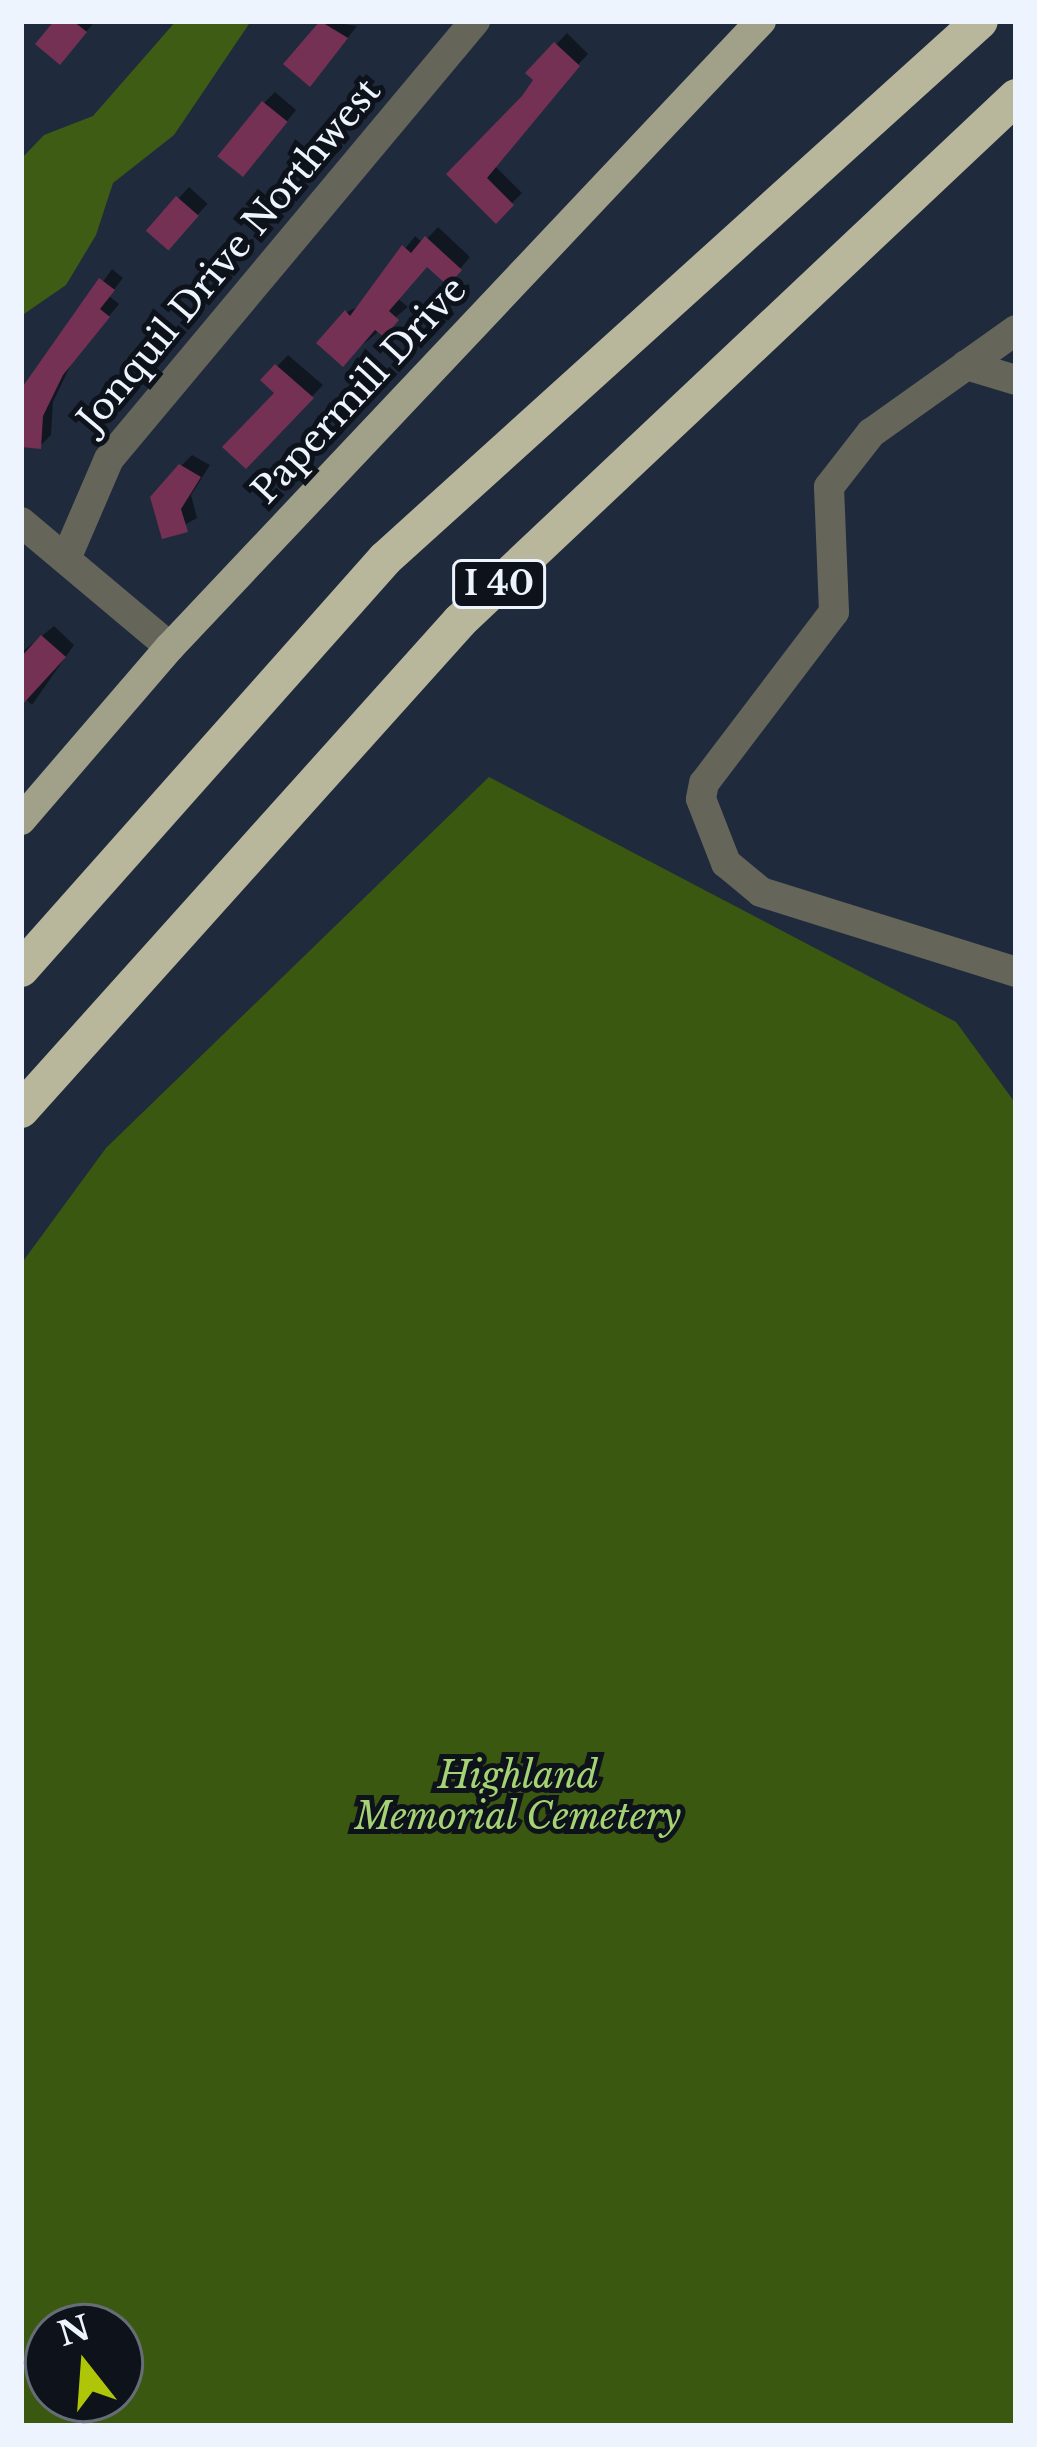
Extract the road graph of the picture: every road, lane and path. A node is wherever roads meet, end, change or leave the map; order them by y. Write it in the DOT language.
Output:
graph roads {
  1 [pos="475,21"];
  2 [pos="761,21"];
  3 [pos="980,21"];
  4 [pos="1016,97"];
  5 [pos="1016,330"];
  6 [pos="971,361"];
  7 [pos="1016,380"];
  8 [pos="21,522"];
  9 [pos="68,554"];
  10 [pos="170,647"];
  11 [pos="21,820"];
  12 [pos="21,968"];
  13 [pos="1016,972"];
  14 [pos="21,1110"];
  1 -- 9 [label="street, Jonquil Drive Northwest"];
  2 -- 10 [label="main road, Papermill Drive"];
  3 -- 12 [label="highway, I 40"];
  4 -- 14 [label="highway, I 40"];
  5 -- 6 [label="street"];
  6 -- 7 [label="street"];
  6 -- 13 [label="street"];
  8 -- 9 [label="street"];
  9 -- 10 [label="street"];
  10 -- 11 [label="main road, Papermill Drive"];
}
